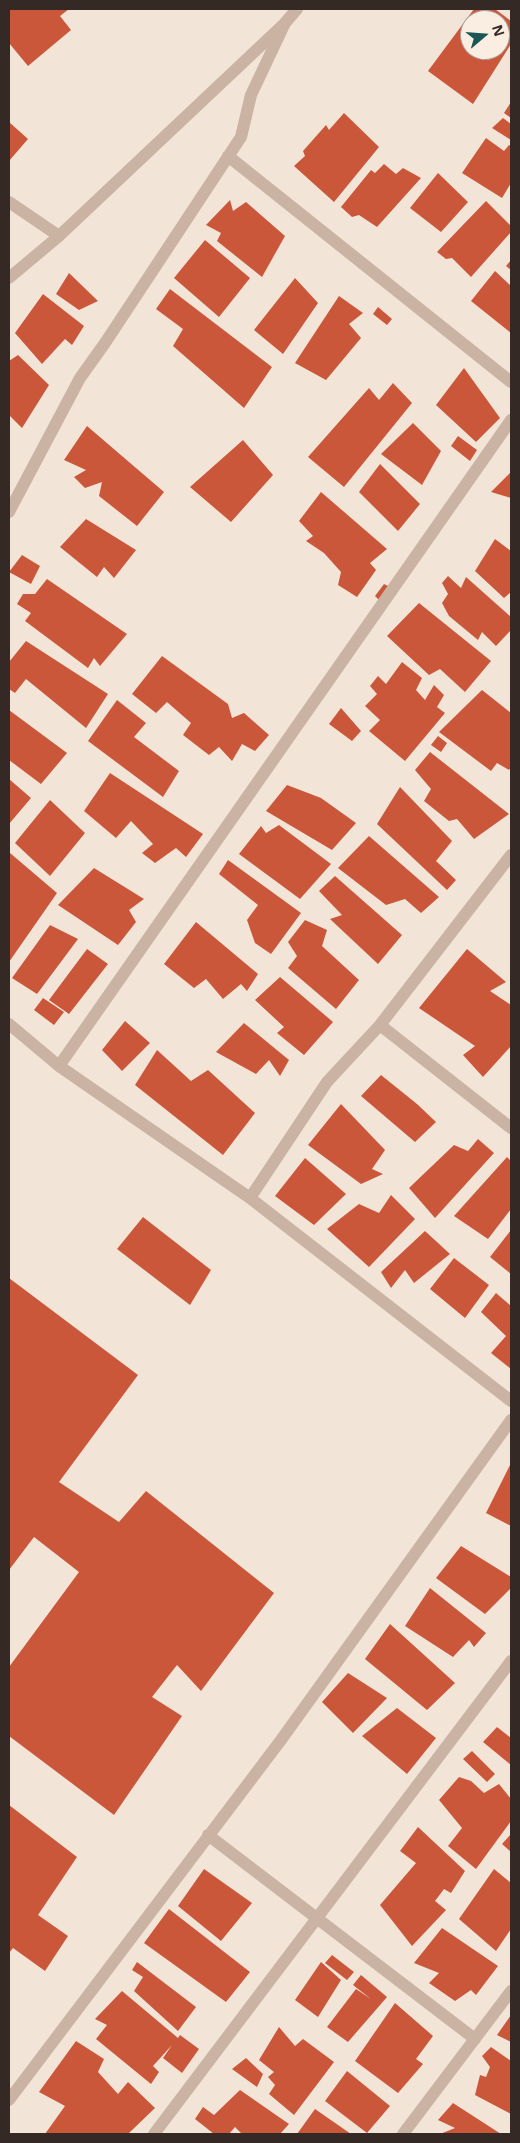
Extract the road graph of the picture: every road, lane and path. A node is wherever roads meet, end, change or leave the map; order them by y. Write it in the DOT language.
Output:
graph roads {
  1 [pos="297,9"];
  2 [pos="285,23"];
  3 [pos="228,156"];
  4 [pos="9,202"];
  5 [pos="59,236"];
  6 [pos="9,278"];
  7 [pos="511,382"];
  8 [pos="511,420"];
  9 [pos="9,512"];
  10 [pos="511,855"];
  11 [pos="9,1024"];
  12 [pos="380,1025"];
  13 [pos="59,1066"];
  14 [pos="511,1128"];
  15 [pos="250,1198"];
  16 [pos="511,1401"];
  17 [pos="511,1420"];
  18 [pos="511,1662"];
  19 [pos="208,1836"];
  20 [pos="316,1920"];
  21 [pos="511,1991"];
  22 [pos="475,2039"];
  23 [pos="9,2100"];
  24 [pos="154,2134"];
  25 [pos="403,2134"];
  1 -- 2 [label="street"];
  2 -- 3 [label="street"];
  2 -- 5 [label="street"];
  3 -- 7 [label="street"];
  3 -- 9 [label="street"];
  4 -- 5 [label="street"];
  5 -- 6 [label="street"];
  8 -- 13 [label="street"];
  10 -- 12 [label="street"];
  11 -- 13 [label="street"];
  12 -- 14 [label="street"];
  12 -- 15 [label="street"];
  13 -- 15 [label="street"];
  15 -- 16 [label="street"];
  17 -- 19 [label="street"];
  18 -- 20 [label="street"];
  19 -- 20 [label="street"];
  19 -- 23 [label="street"];
  20 -- 22 [label="street"];
  20 -- 24 [label="street"];
  21 -- 22 [label="street"];
  22 -- 25 [label="street"];
}
